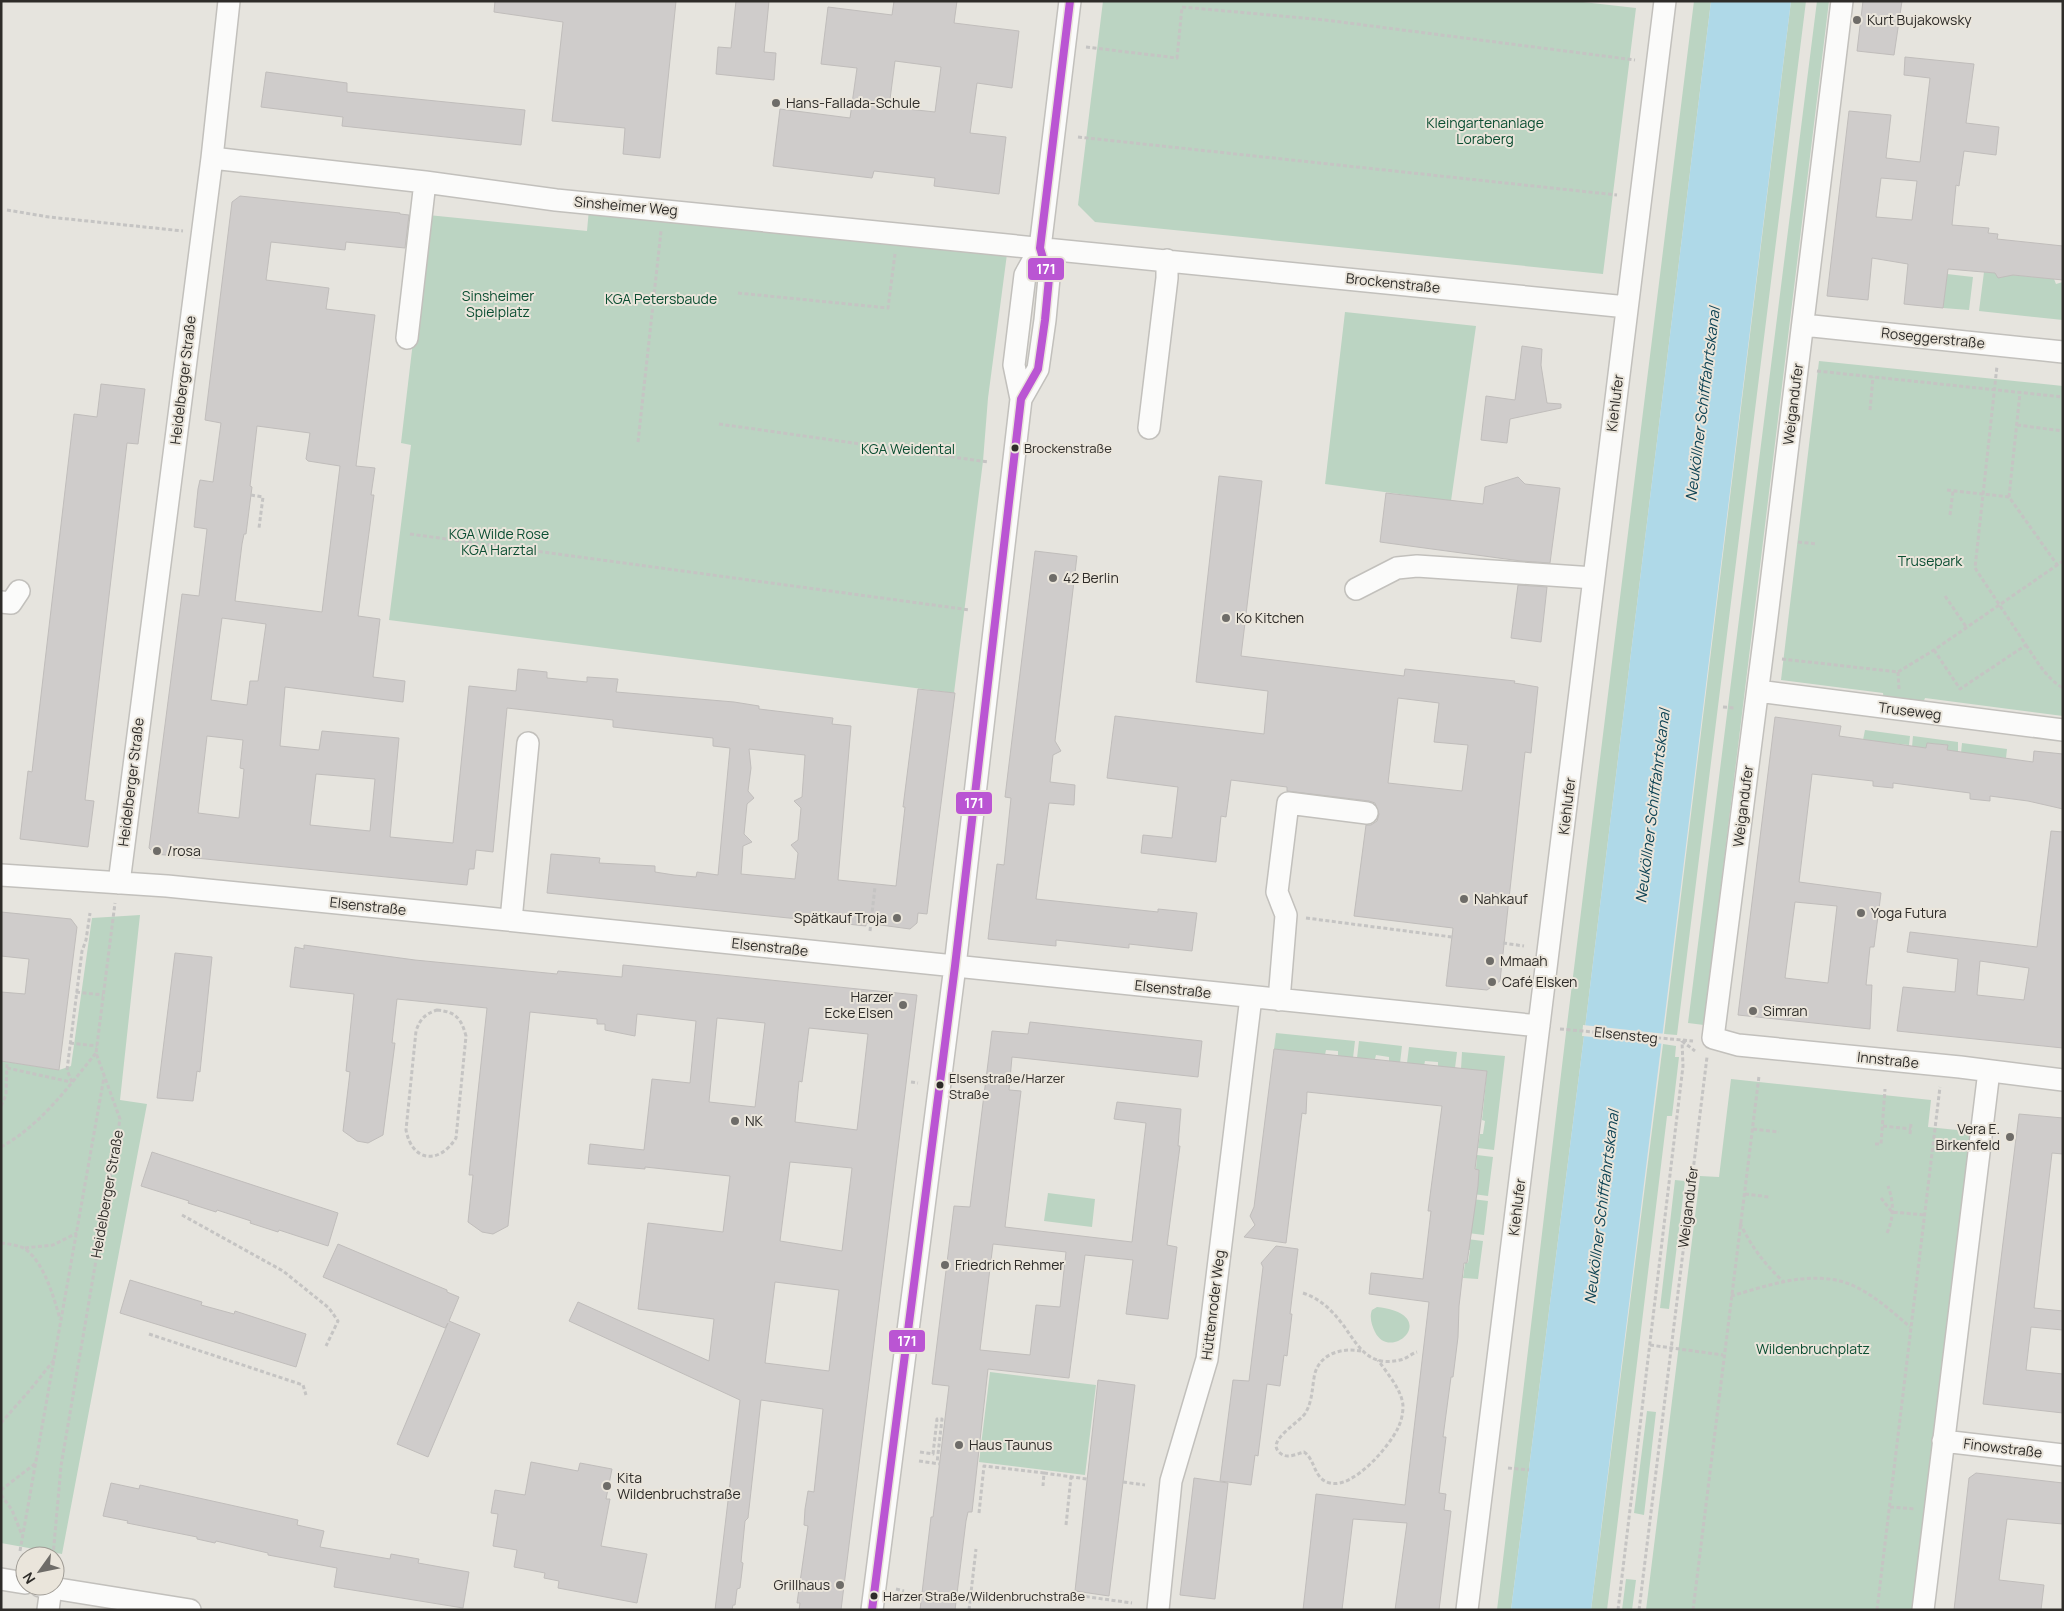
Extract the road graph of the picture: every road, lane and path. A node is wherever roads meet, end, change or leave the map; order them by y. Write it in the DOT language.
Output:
graph roads {
  1 [pos="230,1"];
  2 [pos="1070,1"];
  3 [pos="1665,1"];
  4 [pos="1842,1"];
  5 [pos="1097,49"];
  6 [pos="1635,60"];
  7 [pos="1078,137"];
  8 [pos="212,158"];
  9 [pos="425,182"];
  10 [pos="1617,195"];
  11 [pos="663,209"];
  12 [pos="7,210"];
  13 [pos="202,233"];
  14 [pos="896,234"];
  15 [pos="1040,248"];
  16 [pos="1167,260"];
  17 [pos="738,293"];
  18 [pos="1627,307"];
  19 [pos="1803,325"];
  20 [pos="407,338"];
  21 [pos="1999,345"];
  22 [pos="2063,352"];
  23 [pos="1812,371"];
  24 [pos="1873,378"];
  25 [pos="1995,390"];
  26 [pos="2020,393"];
  27 [pos="2063,397"];
  28 [pos="1870,410"];
  29 [pos="719,424"];
  30 [pos="2017,425"];
  31 [pos="1149,428"];
  32 [pos="2063,431"];
  33 [pos="638,442"];
  34 [pos="988,462"];
  35 [pos="1947,490"];
  36 [pos="1954,490"];
  37 [pos="1984,494"];
  38 [pos="251,495"];
  39 [pos="2009,497"];
  40 [pos="1950,515"];
  41 [pos="259,528"];
  42 [pos="410,534"];
  43 [pos="1792,541"];
  44 [pos="1817,544"];
  45 [pos="2063,561"];
  46 [pos="2058,566"];
  47 [pos="1594,578"];
  48 [pos="1356,589"];
  49 [pos="1945,596"];
  50 [pos="2000,606"];
  51 [pos="970,610"];
  52 [pos="1967,628"];
  53 [pos="2026,645"];
  54 [pos="1934,650"];
  55 [pos="1762,657"];
  56 [pos="2063,688"];
  57 [pos="1758,691"];
  58 [pos="2063,730"];
  59 [pos="528,743"];
  60 [pos="1367,813"];
  61 [pos="1,875"];
  62 [pos="119,883"];
  63 [pos="875,887"];
  64 [pos="90,913"];
  65 [pos="1286,915"];
  66 [pos="511,920"];
  67 [pos="870,931"];
  68 [pos="1452,937"];
  69 [pos="1503,943"];
  70 [pos="1524,946"];
  71 [pos="954,966"];
  72 [pos="76,992"];
  73 [pos="103,995"];
  74 [pos="1251,997"];
  75 [pos="1279,1000"];
  76 [pos="1539,1026"];
  77 [pos="1570,1030"];
  78 [pos="466,1036"];
  79 [pos="1713,1038"];
  80 [pos="1682,1040"];
  81 [pos="70,1043"];
  82 [pos="97,1046"];
  83 [pos="96,1054"];
  84 [pos="1700,1055"];
  85 [pos="7,1062"];
  86 [pos="7,1068"];
  87 [pos="1989,1071"];
  88 [pos="104,1076"];
  89 [pos="1759,1076"];
  90 [pos="2063,1080"];
  91 [pos="72,1082"];
  92 [pos="911,1082"];
  93 [pos="918,1083"];
  94 [pos="1885,1089"];
  95 [pos="1939,1094"];
  96 [pos="1,1106"];
  97 [pos="1912,1124"];
  98 [pos="1883,1126"];
  99 [pos="1753,1129"];
  100 [pos="1911,1129"];
  101 [pos="1779,1132"];
  102 [pos="1910,1134"];
  103 [pos="1875,1144"];
  104 [pos="1,1147"];
  105 [pos="1888,1186"];
  106 [pos="1745,1194"];
  107 [pos="1769,1197"];
  108 [pos="1880,1198"];
  109 [pos="1892,1212"];
  110 [pos="182,1215"];
  111 [pos="1925,1215"];
  112 [pos="1740,1222"];
  113 [pos="1887,1232"];
  114 [pos="77,1233"];
  115 [pos="1,1243"];
  116 [pos="24,1248"];
  117 [pos="1784,1282"];
  118 [pos="1303,1293"];
  119 [pos="1731,1296"];
  120 [pos="61,1320"];
  121 [pos="1910,1326"];
  122 [pos="149,1334"];
  123 [pos="1650,1345"];
  124 [pos="326,1346"];
  125 [pos="1671,1348"];
  126 [pos="1361,1351"];
  127 [pos="1417,1352"];
  128 [pos="1723,1354"];
  129 [pos="54,1359"];
  130 [pos="1378,1360"];
  131 [pos="306,1395"];
  132 [pos="1,1422"];
  133 [pos="1943,1441"];
  134 [pos="920,1452"];
  135 [pos="2063,1455"];
  136 [pos="919,1461"];
  137 [pos="36,1463"];
  138 [pos="1508,1468"];
  139 [pos="1529,1470"];
  140 [pos="1044,1474"];
  141 [pos="1071,1477"];
  142 [pos="1087,1479"];
  143 [pos="1123,1482"];
  144 [pos="1145,1485"];
  145 [pos="1043,1486"];
  146 [pos="1,1490"];
  147 [pos="1,1495"];
  148 [pos="1890,1507"];
  149 [pos="1919,1510"];
  150 [pos="979,1513"];
  151 [pos="1066,1526"];
  152 [pos="23,1536"];
  153 [pos="21,1546"];
  154 [pos="54,1546"];
  155 [pos="976,1549"];
  156 [pos="1,1579"];
  157 [pos="15,1581"];
  158 [pos="65,1590"];
  159 [pos="896,1590"];
  160 [pos="904,1591"];
  161 [pos="1060,1593"];
  162 [pos="46,1596"];
  163 [pos="1132,1602"];
  164 [pos="48,1610"];
  165 [pos="190,1610"];
  166 [pos="872,1610"];
  167 [pos="969,1610"];
  168 [pos="1158,1610"];
  169 [pos="1467,1610"];
  170 [pos="1618,1610"];
  171 [pos="1639,1610"];
  172 [pos="1693,1610"];
  173 [pos="1876,1610"];
  174 [pos="1923,1610"];
  1 -- 8 [label="street, Heidelberger Straße"];
  2 -- 15 [label="street"];
  3 -- 18 [label="street, Kiehlufer"];
  4 -- 19 [label="street, Weigandufer"];
  5 -- 6 [label="path"];
  7 -- 10 [label="path"];
  8 -- 9 [label="street, Sinsheimer Weg"];
  8 -- 13 [label="street, Heidelberger Straße"];
  9 -- 11 [label="street, Sinsheimer Weg"];
  9 -- 20 [label="street"];
  11 -- 14 [label="street, Sinsheimer Weg"];
  11 -- 33 [label="path"];
  12 -- 13 [label="path"];
  13 -- 62 [label="street, Heidelberger Straße"];
  14 -- 15 [label="street, Sinsheimer Weg"];
  14 -- 17 [label="path"];
  15 -- 16 [label="street, Brockenstraße"];
  15 -- 71 [label="street"];
  16 -- 18 [label="street, Brockenstraße"];
  16 -- 31 [label="street"];
  18 -- 47 [label="street, Kiehlufer"];
  19 -- 21 [label="street, Roseggerstraße"];
  19 -- 55 [label="street, Weigandufer"];
  21 -- 22 [label="street, Roseggerstraße"];
  21 -- 25 [label="path"];
  23 -- 24 [label="path"];
  24 -- 25 [label="path"];
  24 -- 28 [label="path"];
  25 -- 26 [label="path"];
  25 -- 37 [label="path"];
  26 -- 27 [label="path"];
  26 -- 30 [label="path"];
  29 -- 34 [label="path"];
  30 -- 32 [label="path"];
  30 -- 39 [label="path"];
  35 -- 36 [label="path"];
  36 -- 37 [label="path"];
  36 -- 40 [label="path"];
  37 -- 39 [label="path"];
  37 -- 50 [label="path"];
  38 -- 41 [label="path"];
  39 -- 46 [label="path"];
  42 -- 51 [label="path"];
  43 -- 44 [label="path"];
  45 -- 46 [label="path"];
  46 -- 50 [label="path"];
  47 -- 48 [label="street"];
  47 -- 76 [label="street, Kiehlufer"];
  49 -- 52 [label="path"];
  50 -- 52 [label="path"];
  50 -- 53 [label="path"];
  52 -- 54 [label="path"];
  53 -- 54 [label="path"];
  53 -- 56 [label="path"];
  54 -- 55 [label="path"];
  55 -- 57 [label="street, Weigandufer"];
  57 -- 58 [label="street, Truseweg"];
  57 -- 79 [label="street, Weigandufer"];
  59 -- 66 [label="street"];
  60 -- 65 [label="street"];
  61 -- 62 [label="street, Elsenstraße"];
  62 -- 66 [label="street, Elsenstraße"];
  62 -- 73 [label="path, Heidelberger Straße"];
  63 -- 67 [label="path"];
  64 -- 72 [label="path"];
  65 -- 68 [label="path"];
  65 -- 75 [label="street"];
  66 -- 71 [label="street, Elsenstraße"];
  69 -- 70 [label="path"];
  71 -- 74 [label="street, Elsenstraße"];
  71 -- 166 [label="street"];
  72 -- 73 [label="path"];
  72 -- 81 [label="path"];
  73 -- 82 [label="path, Heidelberger Straße"];
  74 -- 75 [label="street, Elsenstraße"];
  74 -- 168 [label="street, Hüttenroder Weg"];
  75 -- 76 [label="street, Elsenstraße"];
  76 -- 169 [label="street, Kiehlufer"];
  77 -- 80 [label="path, Elsensteg"];
  78 -- 78 [label="path"];
  79 -- 87 [label="street, Innstraße"];
  79 -- 125 [label="path, Weigandufer"];
  80 -- 84 [label="path"];
  80 -- 123 [label="path"];
  81 -- 82 [label="path"];
  81 -- 91 [label="path"];
  82 -- 83 [label="path, Heidelberger Straße"];
  83 -- 88 [label="path, Heidelberger Straße"];
  83 -- 91 [label="path"];
  85 -- 86 [label="path"];
  86 -- 91 [label="path"];
  86 -- 96 [label="path"];
  87 -- 90 [label="street, Innstraße"];
  87 -- 133 [label="street"];
  88 -- 114 [label="path"];
  88 -- 154 [label="path, Heidelberger Straße"];
  89 -- 99 [label="path"];
  91 -- 104 [label="path"];
  92 -- 93 [label="path"];
  94 -- 98 [label="path"];
  95 -- 111 [label="path"];
  97 -- 100 [label="path"];
  98 -- 100 [label="path"];
  98 -- 103 [label="path"];
  99 -- 101 [label="path"];
  99 -- 106 [label="path"];
  100 -- 102 [label="path"];
  105 -- 109 [label="path"];
  106 -- 107 [label="path"];
  106 -- 112 [label="path"];
  108 -- 109 [label="path"];
  109 -- 111 [label="path"];
  109 -- 113 [label="path"];
  110 -- 124 [label="path"];
  111 -- 121 [label="path"];
  112 -- 117 [label="path"];
  112 -- 119 [label="path"];
  114 -- 116 [label="path"];
  114 -- 120 [label="path"];
  115 -- 116 [label="path"];
  116 -- 120 [label="path"];
  117 -- 119 [label="path"];
  117 -- 121 [label="path"];
  118 -- 126 [label="path"];
  119 -- 128 [label="path"];
  120 -- 129 [label="path"];
  121 -- 148 [label="path"];
  122 -- 131 [label="path"];
  123 -- 125 [label="path"];
  123 -- 170 [label="path"];
  125 -- 128 [label="path"];
  125 -- 171 [label="path, Weigandufer"];
  126 -- 130 [label="path"];
  126 -- 130 [label="path"];
  127 -- 130 [label="path"];
  128 -- 172 [label="path"];
  129 -- 132 [label="path"];
  129 -- 137 [label="path"];
  133 -- 135 [label="street, Finowstraße"];
  133 -- 174 [label="street"];
  134 -- 136 [label="path"];
  137 -- 146 [label="path"];
  137 -- 152 [label="path"];
  138 -- 139 [label="path"];
  140 -- 141 [label="path"];
  140 -- 145 [label="path"];
  140 -- 150 [label="path"];
  141 -- 142 [label="path"];
  141 -- 151 [label="path"];
  143 -- 144 [label="path"];
  147 -- 152 [label="path"];
  148 -- 149 [label="path"];
  148 -- 173 [label="path"];
  152 -- 153 [label="path"];
  155 -- 167 [label="path"];
  156 -- 157 [label="street"];
  158 -- 165 [label="street"];
  159 -- 160 [label="path"];
  161 -- 163 [label="path"];
  162 -- 164 [label="street"];
}
